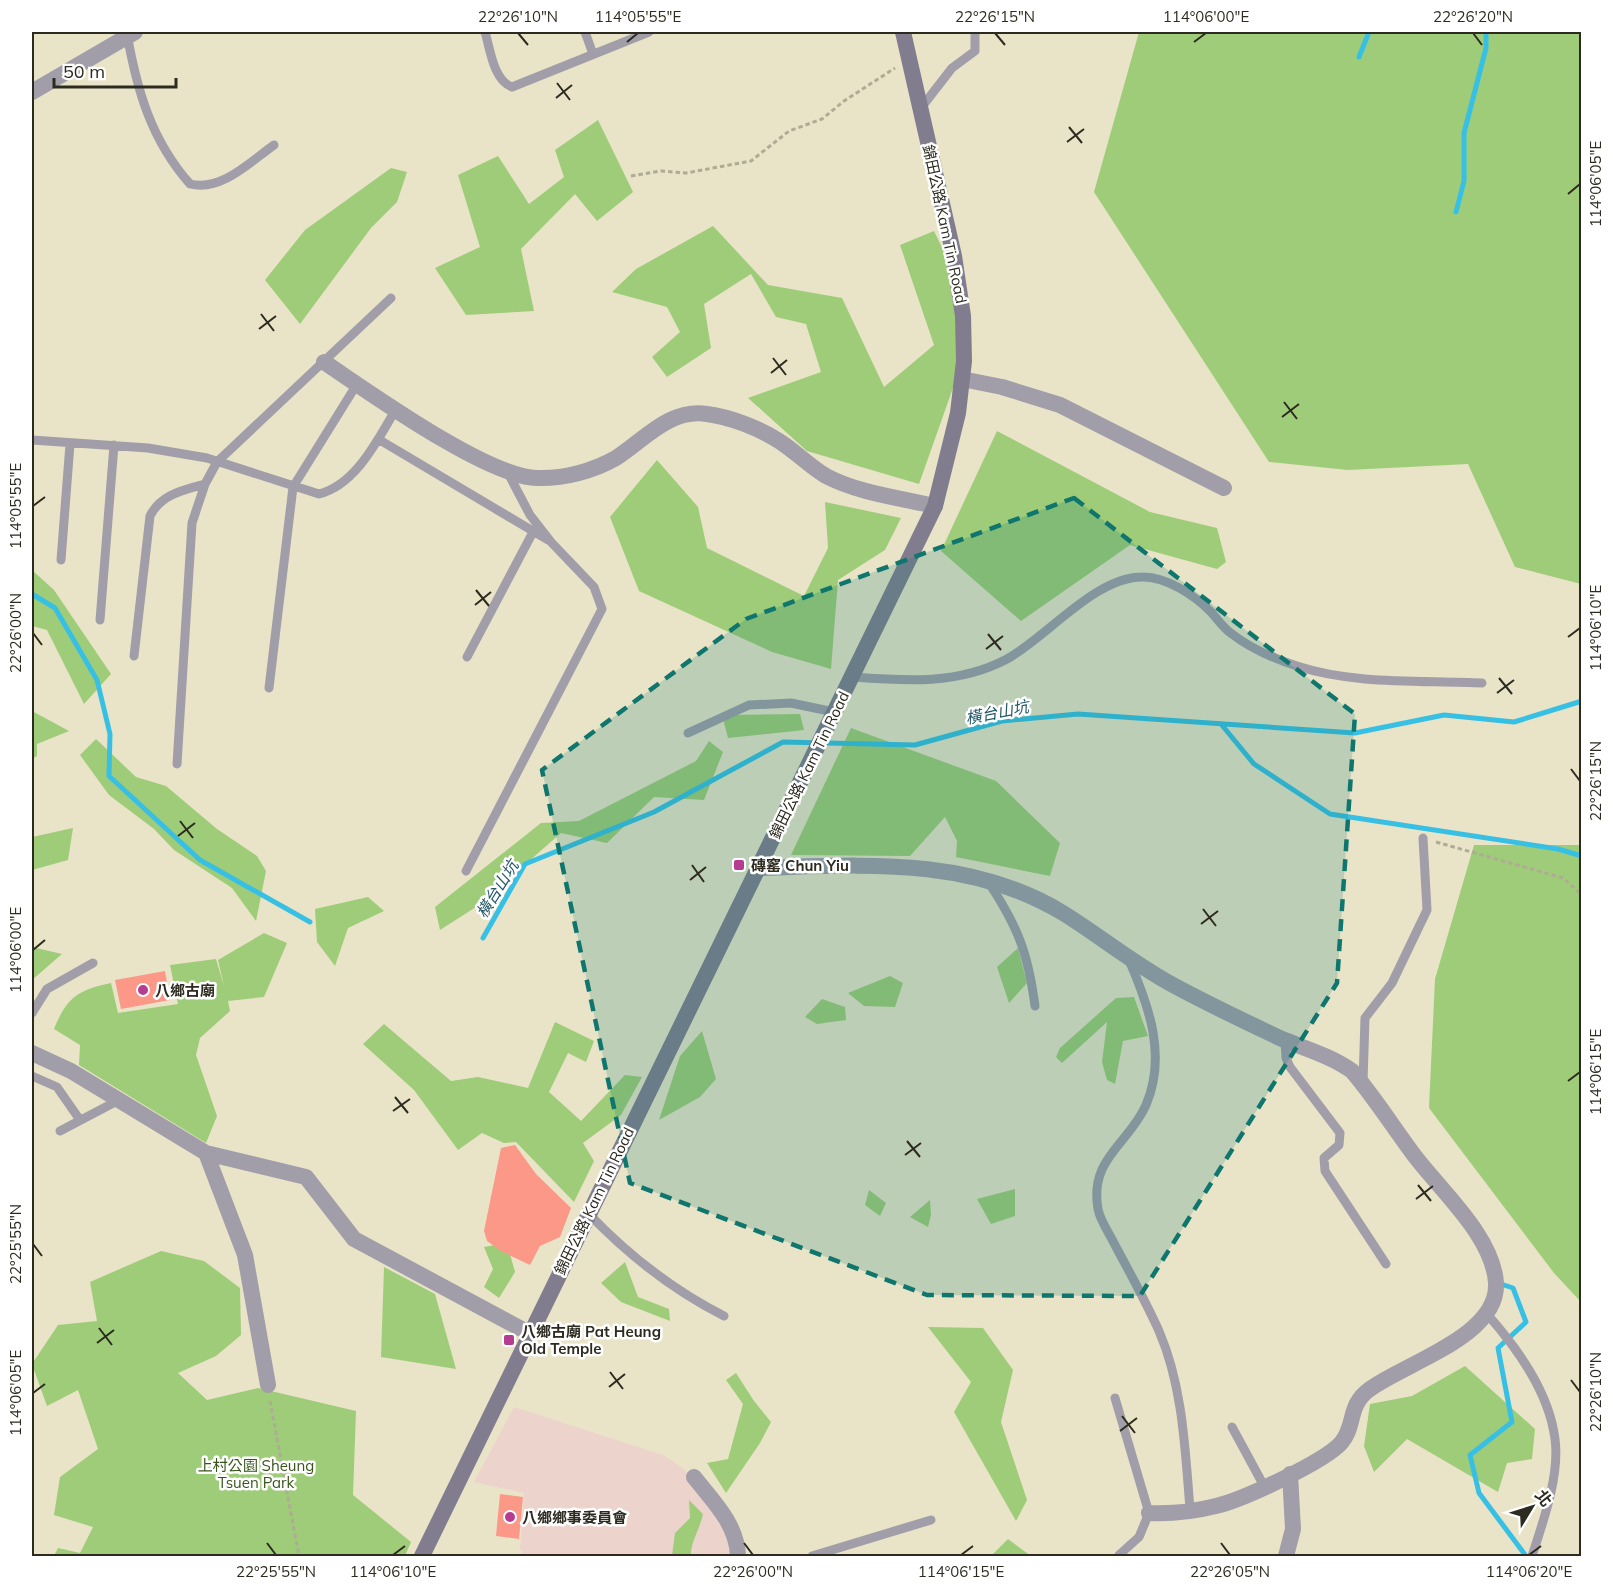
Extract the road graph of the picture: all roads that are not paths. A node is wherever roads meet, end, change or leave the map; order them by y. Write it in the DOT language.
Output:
graph roads {
  1 [pos="485,32"];
  2 [pos="585,32"];
  3 [pos="649,32"];
  4 [pos="903,32"];
  5 [pos="975,32"];
  6 [pos="130,33"];
  7 [pos="593,54"];
  8 [pos="32,92"];
  9 [pos="921,109"];
  10 [pos="274,146"];
  11 [pos="392,298"];
  12 [pos="324,362"];
  13 [pos="963,379"];
  14 [pos="357,384"];
  15 [pos="396,409"];
  16 [pos="378,439"];
  17 [pos="32,440"];
  18 [pos="70,444"];
  19 [pos="114,445"];
  20 [pos="217,462"];
  21 [pos="507,471"];
  22 [pos="205,484"];
  23 [pos="293,487"];
  24 [pos="1224,488"];
  25 [pos="935,506"];
  26 [pos="533,532"];
  27 [pos="551,542"];
  28 [pos="61,560"];
  29 [pos="100,620"];
  30 [pos="134,656"];
  31 [pos="467,657"];
  32 [pos="852,677"];
  33 [pos="1482,682"];
  34 [pos="269,688"];
  35 [pos="834,712"];
  36 [pos="688,734"];
  37 [pos="177,764"];
  38 [pos="1423,838"];
  39 [pos="759,868"];
  40 [pos="466,872"];
  41 [pos="986,878"];
  42 [pos="1128,958"];
  43 [pos="93,963"];
  44 [pos="1035,1006"];
  45 [pos="32,1013"];
  46 [pos="1285,1040"];
  47 [pos="32,1053"];
  48 [pos="32,1076"];
  49 [pos="1363,1084"];
  50 [pos="119,1100"];
  51 [pos="80,1120"];
  52 [pos="60,1131"];
  53 [pos="206,1153"];
  54 [pos="588,1214"];
  55 [pos="1386,1264"];
  56 [pos="1487,1314"];
  57 [pos="724,1316"];
  58 [pos="529,1333"];
  59 [pos="268,1385"];
  60 [pos="1115,1398"];
  61 [pos="1232,1427"];
  62 [pos="1290,1474"];
  63 [pos="694,1477"];
  64 [pos="1264,1486"];
  65 [pos="1190,1509"];
  66 [pos="1149,1513"];
  67 [pos="931,1520"];
  68 [pos="1119,1555"];
  69 [pos="422,1557"];
  70 [pos="738,1557"];
  71 [pos="812,1557"];
  72 [pos="1286,1557"];
  73 [pos="1532,1557"];
  1 -- 7 [label="lane"];
  2 -- 7 [label="lane"];
  3 -- 7 [label="lane"];
  4 -- 9 [label="main road, 錦田公路 Kam Tin Road"];
  5 -- 9 [label="lane"];
  6 -- 8 [label="street"];
  6 -- 10 [label="lane"];
  9 -- 13 [label="main road, 錦田公路 Kam Tin Road"];
  11 -- 12 [label="lane"];
  12 -- 14 [label="street"];
  12 -- 20 [label="lane"];
  13 -- 24 [label="street"];
  13 -- 25 [label="main road, 錦田公路 Kam Tin Road"];
  14 -- 15 [label="street"];
  14 -- 23 [label="lane"];
  15 -- 16 [label="lane"];
  15 -- 21 [label="street"];
  16 -- 23 [label="lane"];
  16 -- 26 [label="lane"];
  17 -- 18 [label="lane"];
  18 -- 19 [label="lane"];
  18 -- 28 [label="lane"];
  19 -- 20 [label="lane"];
  19 -- 29 [label="lane"];
  20 -- 22 [label="lane"];
  20 -- 23 [label="lane"];
  21 -- 25 [label="street"];
  21 -- 27 [label="lane"];
  22 -- 30 [label="lane"];
  22 -- 37 [label="lane"];
  23 -- 34 [label="lane"];
  25 -- 32 [label="main road, 錦田公路 Kam Tin Road"];
  26 -- 27 [label="lane"];
  26 -- 31 [label="lane"];
  27 -- 40 [label="lane"];
  32 -- 33 [label="lane"];
  32 -- 35 [label="main road, 錦田公路 Kam Tin Road"];
  35 -- 36 [label="lane"];
  35 -- 39 [label="main road, 錦田公路 Kam Tin Road"];
  38 -- 49 [label="lane"];
  39 -- 41 [label="street"];
  39 -- 54 [label="main road, 錦田公路 Kam Tin Road"];
  41 -- 42 [label="street"];
  41 -- 44 [label="lane"];
  42 -- 46 [label="street"];
  42 -- 65 [label="lane"];
  43 -- 45 [label="lane"];
  46 -- 49 [label="street"];
  46 -- 55 [label="lane"];
  47 -- 50 [label="street"];
  48 -- 51 [label="lane"];
  49 -- 56 [label="street"];
  50 -- 51 [label="lane"];
  50 -- 53 [label="street"];
  51 -- 52 [label="lane"];
  53 -- 58 [label="street"];
  53 -- 59 [label="street"];
  54 -- 57 [label="lane"];
  54 -- 58 [label="main road, 錦田公路 Kam Tin Road"];
  56 -- 62 [label="street"];
  56 -- 73 [label="lane"];
  58 -- 69 [label="main road, 錦田公路 Kam Tin Road"];
  60 -- 66 [label="lane"];
  61 -- 64 [label="lane"];
  62 -- 64 [label="street"];
  62 -- 72 [label="street"];
  63 -- 70 [label="street"];
  64 -- 65 [label="street"];
  65 -- 66 [label="street"];
  66 -- 68 [label="lane"];
  67 -- 71 [label="lane"];
}
